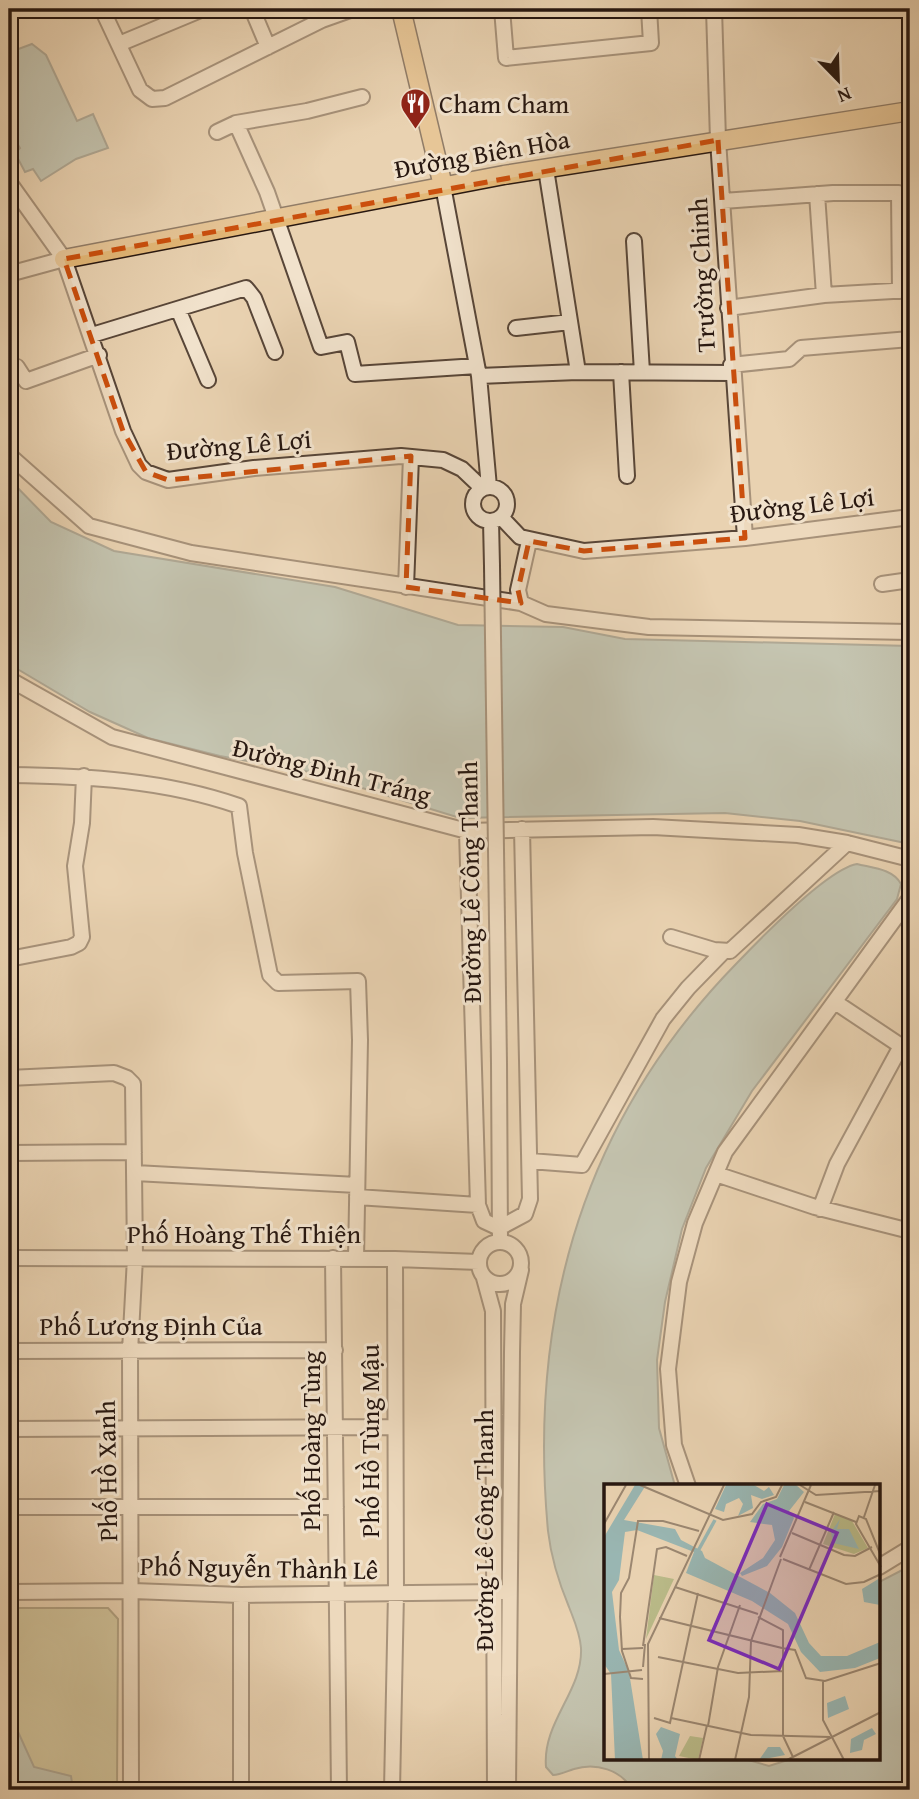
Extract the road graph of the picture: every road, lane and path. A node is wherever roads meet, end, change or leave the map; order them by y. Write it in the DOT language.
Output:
graph roads {
  1 [pos="102,9"];
  2 [pos="203,9"];
  3 [pos="252,9"];
  4 [pos="353,9"];
  5 [pos="401,9"];
  6 [pos="502,9"];
  7 [pos="649,9"];
  8 [pos="714,9"];
  9 [pos="119,44"];
  10 [pos="268,47"];
  11 [pos="362,97"];
  12 [pos="910,110"];
  13 [pos="236,123"];
  14 [pos="217,132"];
  15 [pos="718,141"];
  16 [pos="546,169"];
  17 [pos="9,182"];
  18 [pos="443,186"];
  19 [pos="817,194"];
  20 [pos="723,201"];
  21 [pos="275,220"];
  22 [pos="634,241"];
  23 [pos="64,259"];
  24 [pos="9,274"];
  25 [pos="905,291"];
  26 [pos="824,295"];
  27 [pos="728,308"];
  28 [pos="178,309"];
  29 [pos="570,322"];
  30 [pos="516,328"];
  31 [pos="92,335"];
  32 [pos="910,339"];
  33 [pos="275,352"];
  34 [pos="99,355"];
  35 [pos="732,369"];
  36 [pos="9,370"];
  37 [pos="478,371"];
  38 [pos="578,372"];
  39 [pos="621,372"];
  40 [pos="642,372"];
  41 [pos="208,380"];
  42 [pos="9,455"];
  43 [pos="411,457"];
  44 [pos="627,476"];
  45 [pos="485,487"];
  46 [pos="910,517"];
  47 [pos="496,519"];
  48 [pos="745,538"];
  49 [pos="529,541"];
  50 [pos="910,580"];
  51 [pos="882,584"];
  52 [pos="406,587"];
  53 [pos="521,603"];
  54 [pos="910,632"];
  55 [pos="9,679"];
  56 [pos="9,775"];
  57 [pos="83,776"];
  58 [pos="522,829"];
  59 [pos="467,831"];
  60 [pos="847,843"];
  61 [pos="910,859"];
  62 [pos="910,898"];
  63 [pos="671,937"];
  64 [pos="723,952"];
  65 [pos="9,959"];
  66 [pos="835,1002"];
  67 [pos="905,1049"];
  68 [pos="9,1078"];
  69 [pos="134,1152"];
  70 [pos="9,1153"];
  71 [pos="530,1161"];
  72 [pos="135,1172"];
  73 [pos="716,1174"];
  74 [pos="357,1191"];
  75 [pos="478,1205"];
  76 [pos="820,1209"];
  77 [pos="910,1231"];
  78 [pos="499,1235"];
  79 [pos="9,1258"];
  80 [pos="135,1258"];
  81 [pos="333,1258"];
  82 [pos="356,1259"];
  83 [pos="395,1259"];
  84 [pos="479,1262"];
  85 [pos="521,1270"];
  86 [pos="484,1278"];
  87 [pos="9,1350"];
  88 [pos="335,1350"];
  89 [pos="130,1351"];
  90 [pos="394,1427"];
  91 [pos="131,1428"];
  92 [pos="9,1429"];
  93 [pos="336,1429"];
  94 [pos="687,1484"];
  95 [pos="132,1506"];
  96 [pos="9,1507"];
  97 [pos="336,1507"];
  98 [pos="910,1548"];
  99 [pos="880,1566"];
  100 [pos="133,1591"];
  101 [pos="9,1592"];
  102 [pos="502,1592"];
  103 [pos="337,1593"];
  104 [pos="396,1593"];
  105 [pos="241,1595"];
  106 [pos="131,1790"];
  107 [pos="241,1790"];
  108 [pos="339,1790"];
  109 [pos="392,1790"];
  110 [pos="495,1790"];
  111 [pos="508,1790"];
  1 -- 9 [label="street"];
  2 -- 9 [label="street"];
  3 -- 10 [label="street"];
  4 -- 10 [label="street"];
  5 -- 18 [label="main road"];
  6 -- 7 [label="street"];
  8 -- 15 [label="street, Trường Chinh"];
  9 -- 10 [label="street"];
  11 -- 13 [label="street"];
  12 -- 15 [label="main road, Đường Biên Hòa"];
  13 -- 14 [label="street"];
  13 -- 21 [label="street"];
  15 -- 16 [label="main road, Đường Biên Hòa"];
  15 -- 20 [label="street, Trường Chinh"];
  16 -- 18 [label="main road, Đường Biên Hòa"];
  16 -- 29 [label="street"];
  17 -- 23 [label="street, Đường Lê Lợi"];
  18 -- 21 [label="main road, Đường Biên Hòa"];
  18 -- 37 [label="street"];
  19 -- 20 [label="street"];
  19 -- 25 [label="street"];
  19 -- 26 [label="street"];
  20 -- 27 [label="street, Trường Chinh"];
  21 -- 23 [label="main road, Đường Biên Hòa"];
  21 -- 37 [label="street"];
  22 -- 40 [label="street"];
  23 -- 24 [label="street"];
  23 -- 31 [label="street, Đường Lê Lợi"];
  25 -- 26 [label="street"];
  26 -- 27 [label="street"];
  27 -- 35 [label="street, Trường Chinh"];
  28 -- 31 [label="street"];
  28 -- 33 [label="street"];
  28 -- 41 [label="street"];
  29 -- 30 [label="street"];
  29 -- 38 [label="street"];
  31 -- 34 [label="street, Đường Lê Lợi"];
  32 -- 35 [label="street"];
  34 -- 36 [label="street"];
  34 -- 43 [label="street, Đường Lê Lợi"];
  35 -- 40 [label="street"];
  35 -- 48 [label="street, Trường Chinh"];
  37 -- 38 [label="street"];
  37 -- 45 [label="street"];
  38 -- 39 [label="street"];
  39 -- 40 [label="street"];
  39 -- 44 [label="street"];
  42 -- 52 [label="street"];
  43 -- 45 [label="street, Đường Lê Lợi"];
  43 -- 52 [label="street"];
  45 -- 47 [label="street"];
  45 -- 47 [label="street"];
  46 -- 48 [label="street, Đường Lê Lợi"];
  47 -- 49 [label="street, Đường Lê Lợi"];
  47 -- 78 [label="street, Đường Lê Công Thanh, bridge"];
  48 -- 49 [label="street, Đường Lê Lợi"];
  49 -- 53 [label="street"];
  50 -- 51 [label="street"];
  52 -- 53 [label="street"];
  53 -- 54 [label="street"];
  55 -- 59 [label="street, Đường Đinh Tráng"];
  56 -- 57 [label="street"];
  57 -- 65 [label="street"];
  57 -- 74 [label="street"];
  58 -- 59 [label="street, Đường Đinh Tráng"];
  58 -- 60 [label="street, Đường Đinh Tráng"];
  58 -- 71 [label="street"];
  59 -- 75 [label="street"];
  60 -- 61 [label="street, Đường Đinh Tráng"];
  60 -- 64 [label="street"];
  62 -- 66 [label="street"];
  63 -- 64 [label="street"];
  64 -- 71 [label="street"];
  66 -- 67 [label="street"];
  66 -- 73 [label="street"];
  67 -- 76 [label="street"];
  68 -- 69 [label="street, Phố Hồ Xanh"];
  69 -- 70 [label="street"];
  69 -- 72 [label="street, Phố Hồ Xanh"];
  71 -- 78 [label="street"];
  72 -- 74 [label="street"];
  72 -- 80 [label="street, Phố Hồ Xanh"];
  73 -- 76 [label="street"];
  73 -- 94 [label="street"];
  74 -- 75 [label="street"];
  74 -- 82 [label="street"];
  75 -- 78 [label="street"];
  76 -- 77 [label="street"];
  78 -- 84 [label="street"];
  78 -- 85 [label="street"];
  79 -- 80 [label="street, Phố Hoàng Thế Thiện"];
  80 -- 81 [label="street, Phố Hoàng Thế Thiện"];
  80 -- 89 [label="street, Phố Hồ Xanh"];
  81 -- 82 [label="street, Phố Hoàng Thế Thiện"];
  81 -- 88 [label="street, Phố Hoàng Tùng"];
  82 -- 83 [label="street, Phố Hoàng Thế Thiện"];
  83 -- 84 [label="street, Phố Hoàng Thế Thiện"];
  83 -- 90 [label="street, Phố Hồ Tùng Mậu"];
  84 -- 86 [label="street"];
  85 -- 86 [label="street"];
  85 -- 102 [label="street, Đường Lê Công Thanh"];
  86 -- 102 [label="street, Đường Lê Công Thanh"];
  87 -- 89 [label="street, Phố Lương Định Của"];
  88 -- 89 [label="street, Phố Lương Định Của"];
  88 -- 93 [label="street, Phố Hoàng Tùng"];
  89 -- 91 [label="street, Phố Hồ Xanh"];
  90 -- 93 [label="street"];
  90 -- 104 [label="street, Phố Hồ Tùng Mậu"];
  91 -- 92 [label="street"];
  91 -- 93 [label="street"];
  91 -- 95 [label="street, Phố Hồ Xanh"];
  93 -- 97 [label="street, Phố Hoàng Tùng"];
  95 -- 96 [label="street"];
  95 -- 97 [label="street"];
  95 -- 100 [label="street, Phố Hồ Xanh"];
  97 -- 103 [label="street, Phố Hoàng Tùng"];
  98 -- 99 [label="street"];
  100 -- 101 [label="street, Phố Nguyễn Thành Lê"];
  100 -- 105 [label="street, Phố Nguyễn Thành Lê"];
  100 -- 106 [label="street, Phố Hồ Xanh"];
  102 -- 104 [label="street, Phố Nguyễn Thành Lê"];
  102 -- 110 [label="street, Đường Lê Công Thanh"];
  102 -- 111 [label="street, Đường Lê Công Thanh"];
  103 -- 104 [label="street, Phố Nguyễn Thành Lê"];
  103 -- 105 [label="street, Phố Nguyễn Thành Lê"];
  103 -- 108 [label="street, Phố Hoàng Tùng"];
  104 -- 109 [label="street, Phố Hồ Tùng Mậu"];
  105 -- 107 [label="street"];
}
